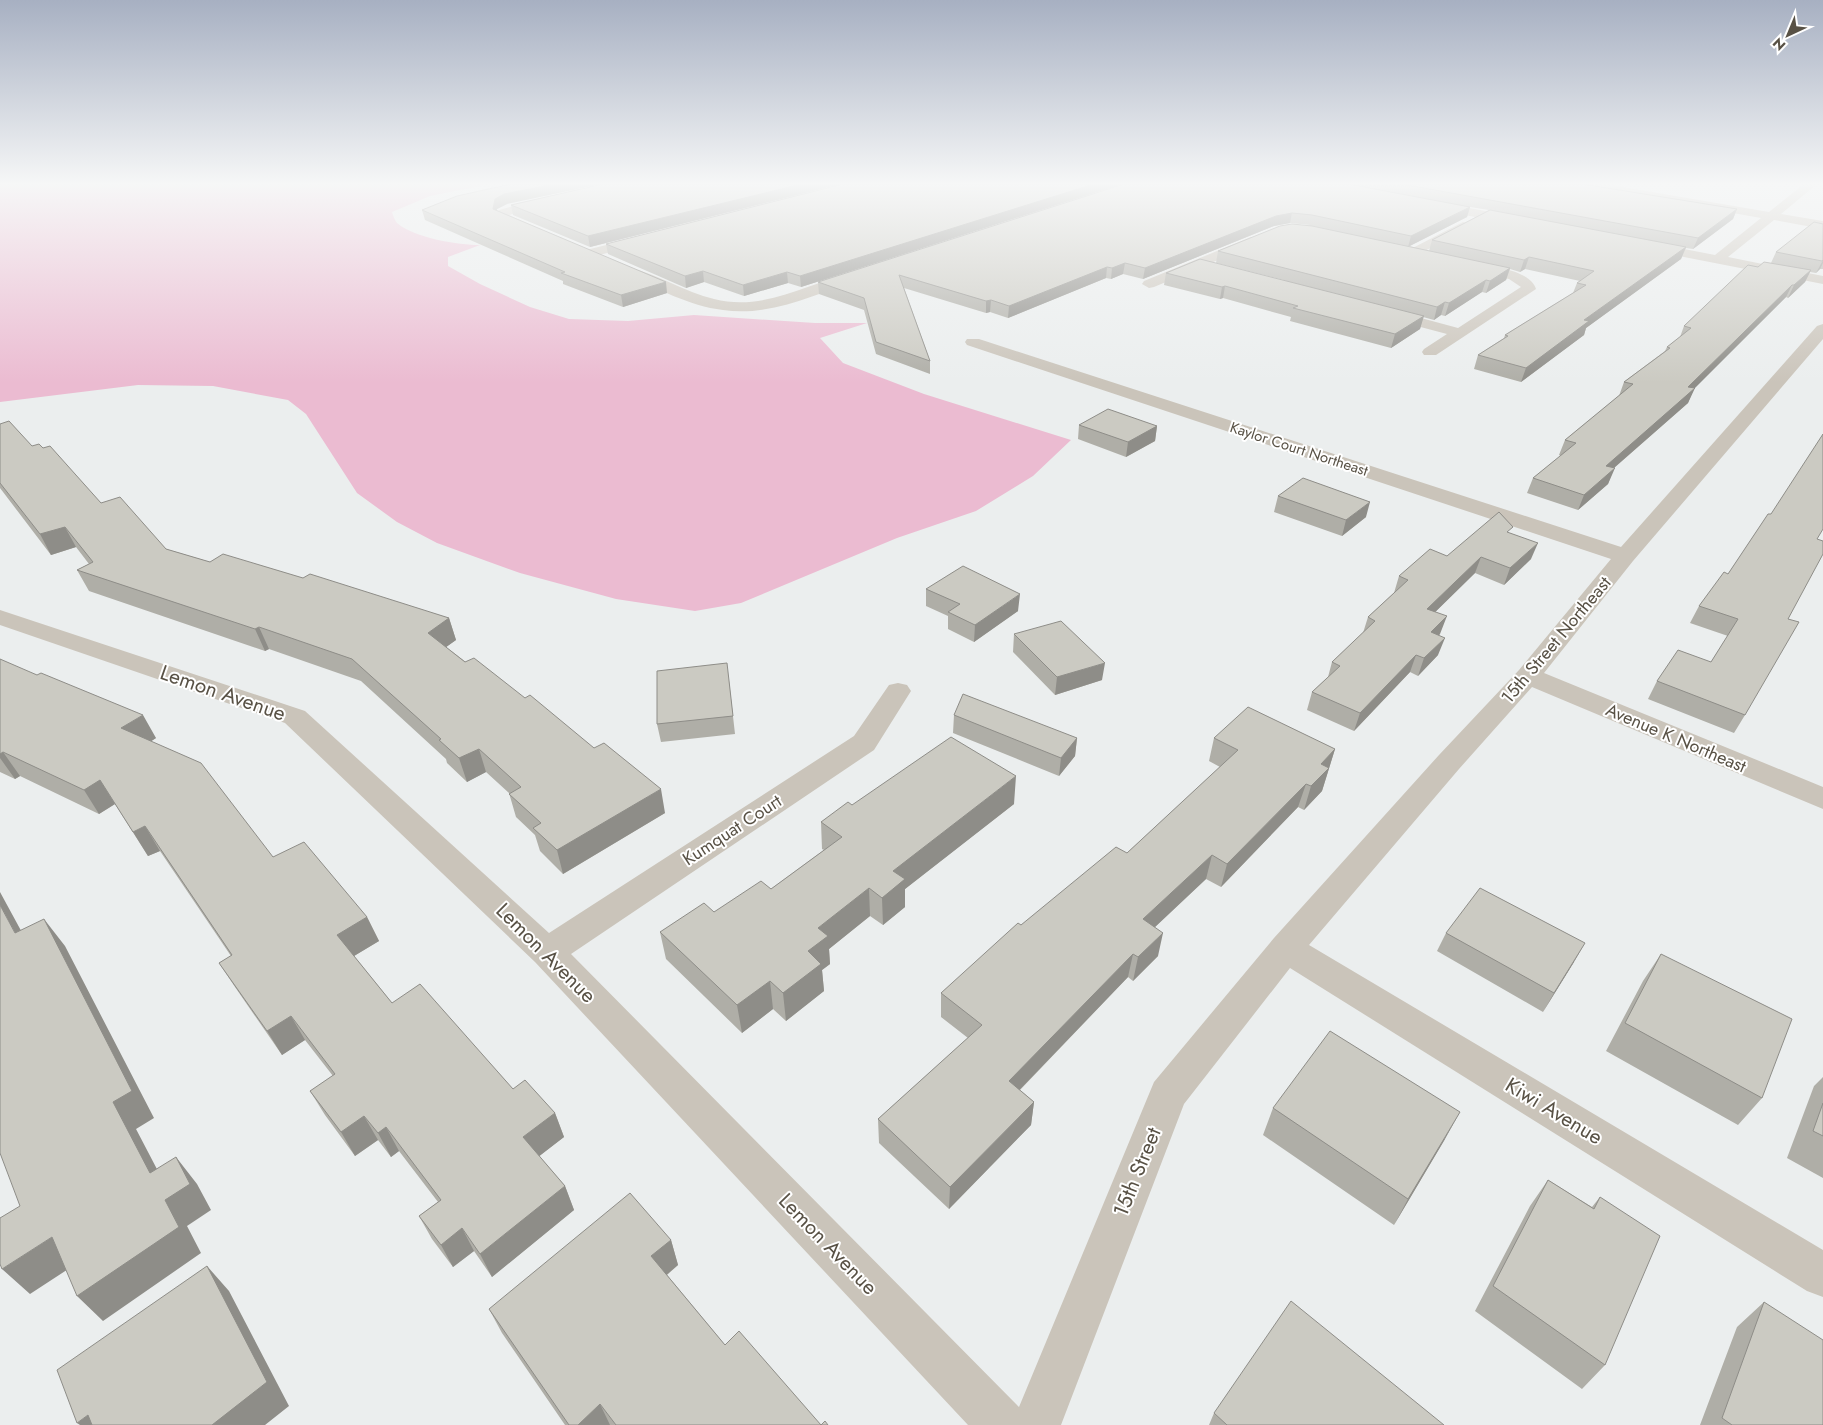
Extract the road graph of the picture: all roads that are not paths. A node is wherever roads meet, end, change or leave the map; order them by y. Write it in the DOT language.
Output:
graph roads {
  1 [pos="588,250"];
  2 [pos="1228,250"];
  3 [pos="1408,250"];
  4 [pos="1671,250"];
  5 [pos="1728,250"];
  6 [pos="1429,257"];
  7 [pos="1718,259"];
  8 [pos="1196,264"];
  9 [pos="1457,264"];
  10 [pos="1215,269"];
  11 [pos="866,272"];
  12 [pos="1823,280"];
  13 [pos="1149,284"];
  14 [pos="1366,308"];
  15 [pos="1823,329"];
  16 [pos="1460,333"];
  17 [pos="973,342"];
  18 [pos="1430,352"];
  19 [pos="1625,556"];
  20 [pos="0,617"];
  21 [pos="1528,676"];
  22 [pos="898,691"];
  23 [pos="1823,799"];
  24 [pos="1286,948"];
  25 [pos="548,952"];
  26 [pos="1823,1275"];
  27 [pos="1002,1425"];
  28 [pos="1036,1425"];
  1 -- 11 [label="street"];
  2 -- 8 [label="street"];
  3 -- 6 [label="street"];
  4 -- 7 [label="street"];
  5 -- 7 [label="street"];
  7 -- 12 [label="street"];
  8 -- 10 [label="street"];
  8 -- 13 [label="street"];
  9 -- 16 [label="street"];
  14 -- 16 [label="street"];
  15 -- 19 [label="street, 15th Street Northeast"];
  16 -- 18 [label="street"];
  17 -- 19 [label="street, Kaylor Court Northeast"];
  19 -- 21 [label="street, 15th Street Northeast"];
  20 -- 25 [label="street, Lemon Avenue"];
  21 -- 23 [label="street, Avenue K Northeast"];
  21 -- 24 [label="street, 15th Street Northeast"];
  22 -- 25 [label="street, Kumquat Court"];
  24 -- 26 [label="street, Kiwi Avenue"];
  24 -- 28 [label="street, 15th Street"];
  25 -- 27 [label="street, Lemon Avenue"];
}
